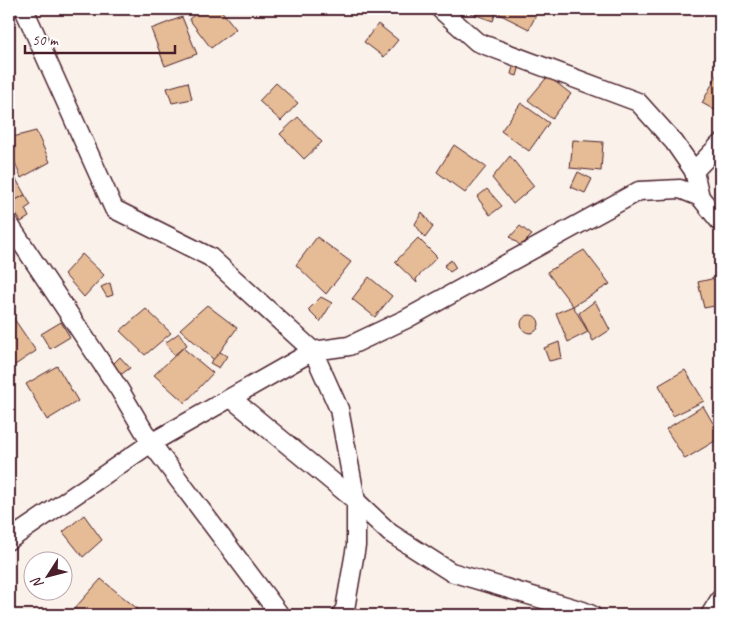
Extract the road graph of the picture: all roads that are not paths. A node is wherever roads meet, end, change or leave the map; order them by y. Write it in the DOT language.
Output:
graph roads {
  1 [pos="24,9"];
  2 [pos="440,9"];
  3 [pos="720,144"];
  4 [pos="694,171"];
  5 [pos="700,197"];
  6 [pos="720,222"];
  7 [pos="9,224"];
  8 [pos="313,351"];
  9 [pos="231,398"];
  10 [pos="151,443"];
  11 [pos="356,501"];
  12 [pos="9,540"];
  13 [pos="720,599"];
  14 [pos="280,615"];
  15 [pos="341,615"];
  16 [pos="592,615"];
  17 [pos="710,615"];
  1 -- 8 [label="street"];
  2 -- 4 [label="street"];
  3 -- 4 [label="street"];
  4 -- 5 [label="street"];
  5 -- 6 [label="street"];
  5 -- 8 [label="street"];
  7 -- 10 [label="street"];
  8 -- 9 [label="street"];
  8 -- 11 [label="street"];
  9 -- 10 [label="street"];
  9 -- 11 [label="street"];
  10 -- 12 [label="street"];
  10 -- 14 [label="street"];
  11 -- 15 [label="street"];
  11 -- 16 [label="street"];
  13 -- 17 [label="street"];
}
